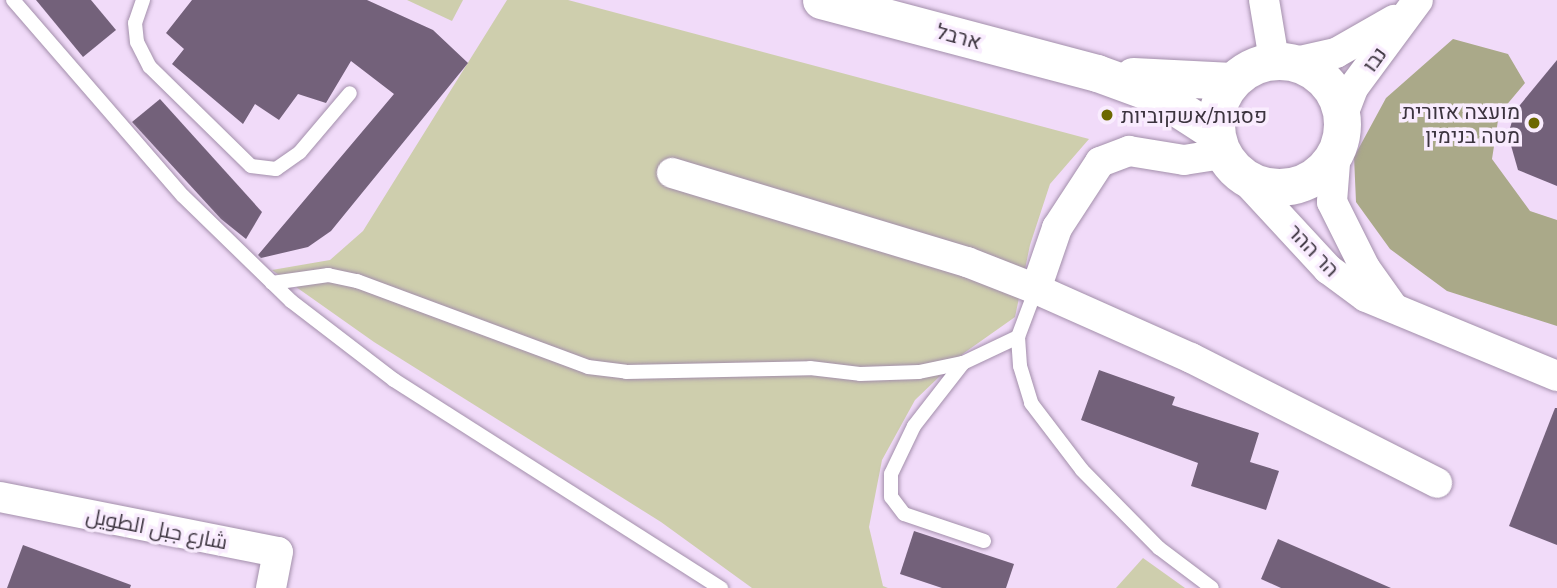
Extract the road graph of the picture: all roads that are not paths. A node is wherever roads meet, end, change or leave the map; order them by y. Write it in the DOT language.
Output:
graph roads {
  1 [pos="13,0"];
  2 [pos="143,0"];
  3 [pos="821,0"];
  4 [pos="1265,0"];
  5 [pos="1416,3"];
  6 [pos="1285,61"];
  7 [pos="1097,73"];
  8 [pos="1232,81"];
  9 [pos="351,93"];
  10 [pos="1339,134"];
  11 [pos="1227,154"];
  12 [pos="672,173"];
  13 [pos="272,282"];
  14 [pos="1036,289"];
  15 [pos="1396,312"];
  16 [pos="1018,337"];
  17 [pos="963,363"];
  18 [pos="1557,376"];
  19 [pos="1437,483"];
  20 [pos="0,498"];
  21 [pos="984,541"];
  22 [pos="271,588"];
  23 [pos="721,588"];
  24 [pos="1212,588"];
  1 -- 13 [label="lane"];
  2 -- 9 [label="lane"];
  3 -- 7 [label="street, ארבל"];
  4 -- 6 [label="street"];
  5 -- 6 [label="street, נבו"];
  5 -- 10 [label="street, נבו"];
  6 -- 8 [label="street"];
  6 -- 10 [label="street"];
  7 -- 8 [label="street, ארבל"];
  7 -- 11 [label="street, ארבל"];
  8 -- 11 [label="street"];
  10 -- 11 [label="street"];
  10 -- 15 [label="street, הר ההר"];
  11 -- 14 [label="street"];
  11 -- 15 [label="street, הר ההר"];
  12 -- 14 [label="street"];
  13 -- 17 [label="lane"];
  13 -- 23 [label="lane"];
  14 -- 16 [label="lane"];
  14 -- 19 [label="street"];
  15 -- 18 [label="street, הר ההר"];
  16 -- 17 [label="lane"];
  16 -- 24 [label="lane"];
  17 -- 21 [label="lane"];
  20 -- 22 [label="street, شارع جبل الطويل"];
}
